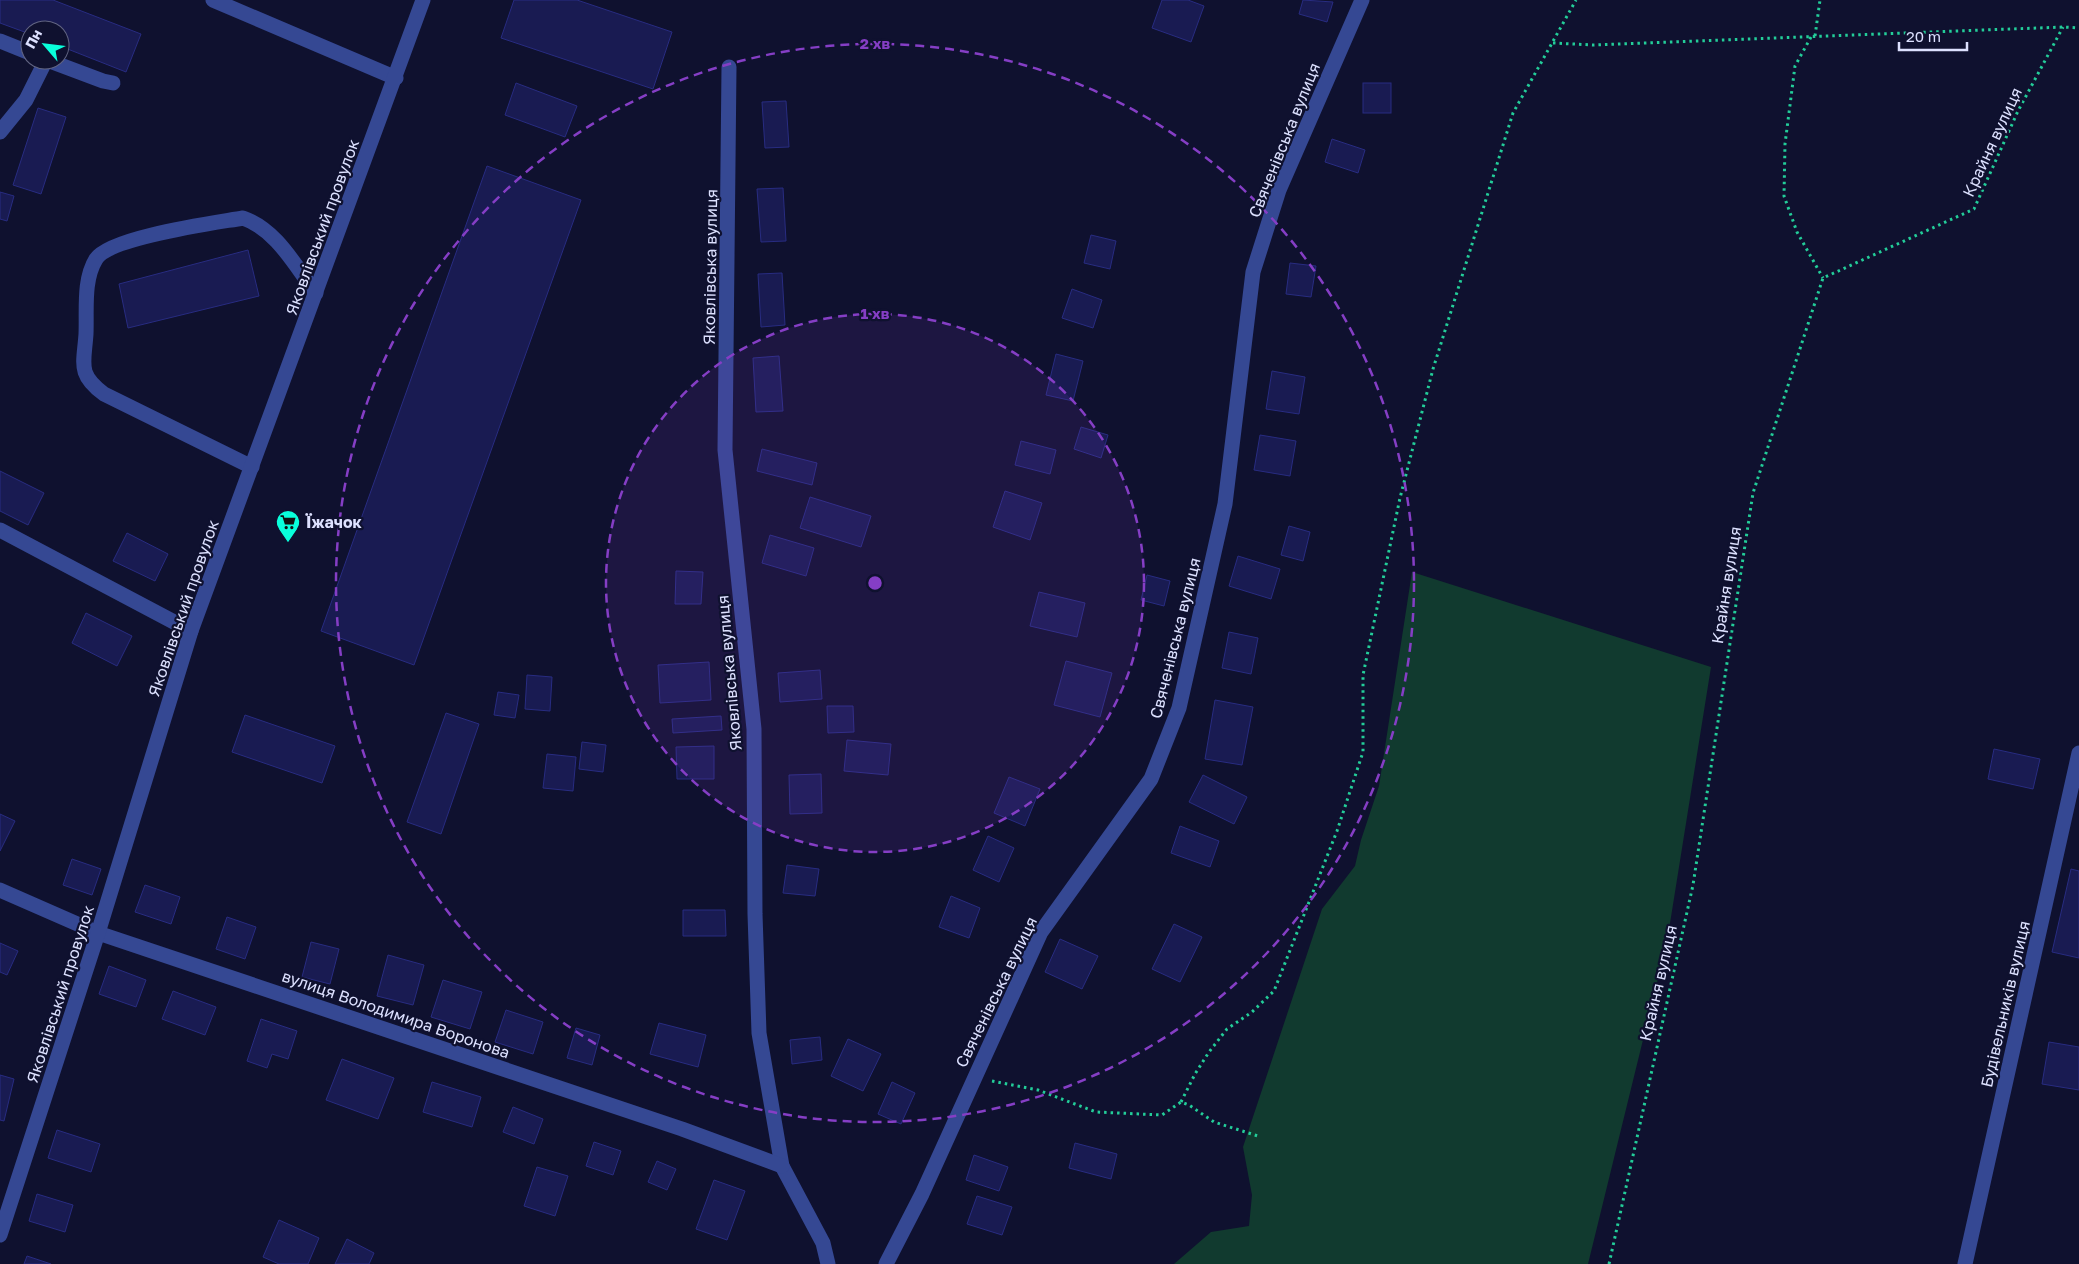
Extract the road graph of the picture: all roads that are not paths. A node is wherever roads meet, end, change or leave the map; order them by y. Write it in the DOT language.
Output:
graph roads {
  1 [pos="213,0"];
  2 [pos="423,0"];
  3 [pos="1362,0"];
  4 [pos="0,41"];
  5 [pos="20,49"];
  6 [pos="729,67"];
  7 [pos="70,69"];
  8 [pos="42,70"];
  9 [pos="396,78"];
  10 [pos="113,83"];
  11 [pos="0,132"];
  12 [pos="316,293"];
  13 [pos="252,467"];
  14 [pos="0,530"];
  15 [pos="191,631"];
  16 [pos="2079,753"];
  17 [pos="0,890"];
  18 [pos="98,933"];
  19 [pos="782,1166"];
  20 [pos="0,1235"];
  21 [pos="828,1264"];
  22 [pos="886,1264"];
  23 [pos="1965,1264"];
  1 -- 9 [label="street"];
  2 -- 9 [label="street, Яковлівський провулок"];
  3 -- 22 [label="street, Свяченівська вулиця"];
  4 -- 5 [label="street"];
  6 -- 19 [label="street, Яковлівська вулиця"];
  7 -- 10 [label="street"];
  8 -- 11 [label="street"];
  9 -- 12 [label="street, Яковлівський провулок"];
  12 -- 13 [label="street, Яковлівський провулок"];
  12 -- 13 [label="street"];
  13 -- 15 [label="street, Яковлівський провулок"];
  14 -- 15 [label="street"];
  15 -- 18 [label="street, Яковлівський провулок"];
  16 -- 23 [label="street, Будівельників вулиця"];
  17 -- 18 [label="street, вулиця Володимира Воронова"];
  18 -- 19 [label="street, вулиця Володимира Воронова"];
  18 -- 20 [label="street, Яковлівський провулок"];
  19 -- 21 [label="street, Яковлівська вулиця"];
}
